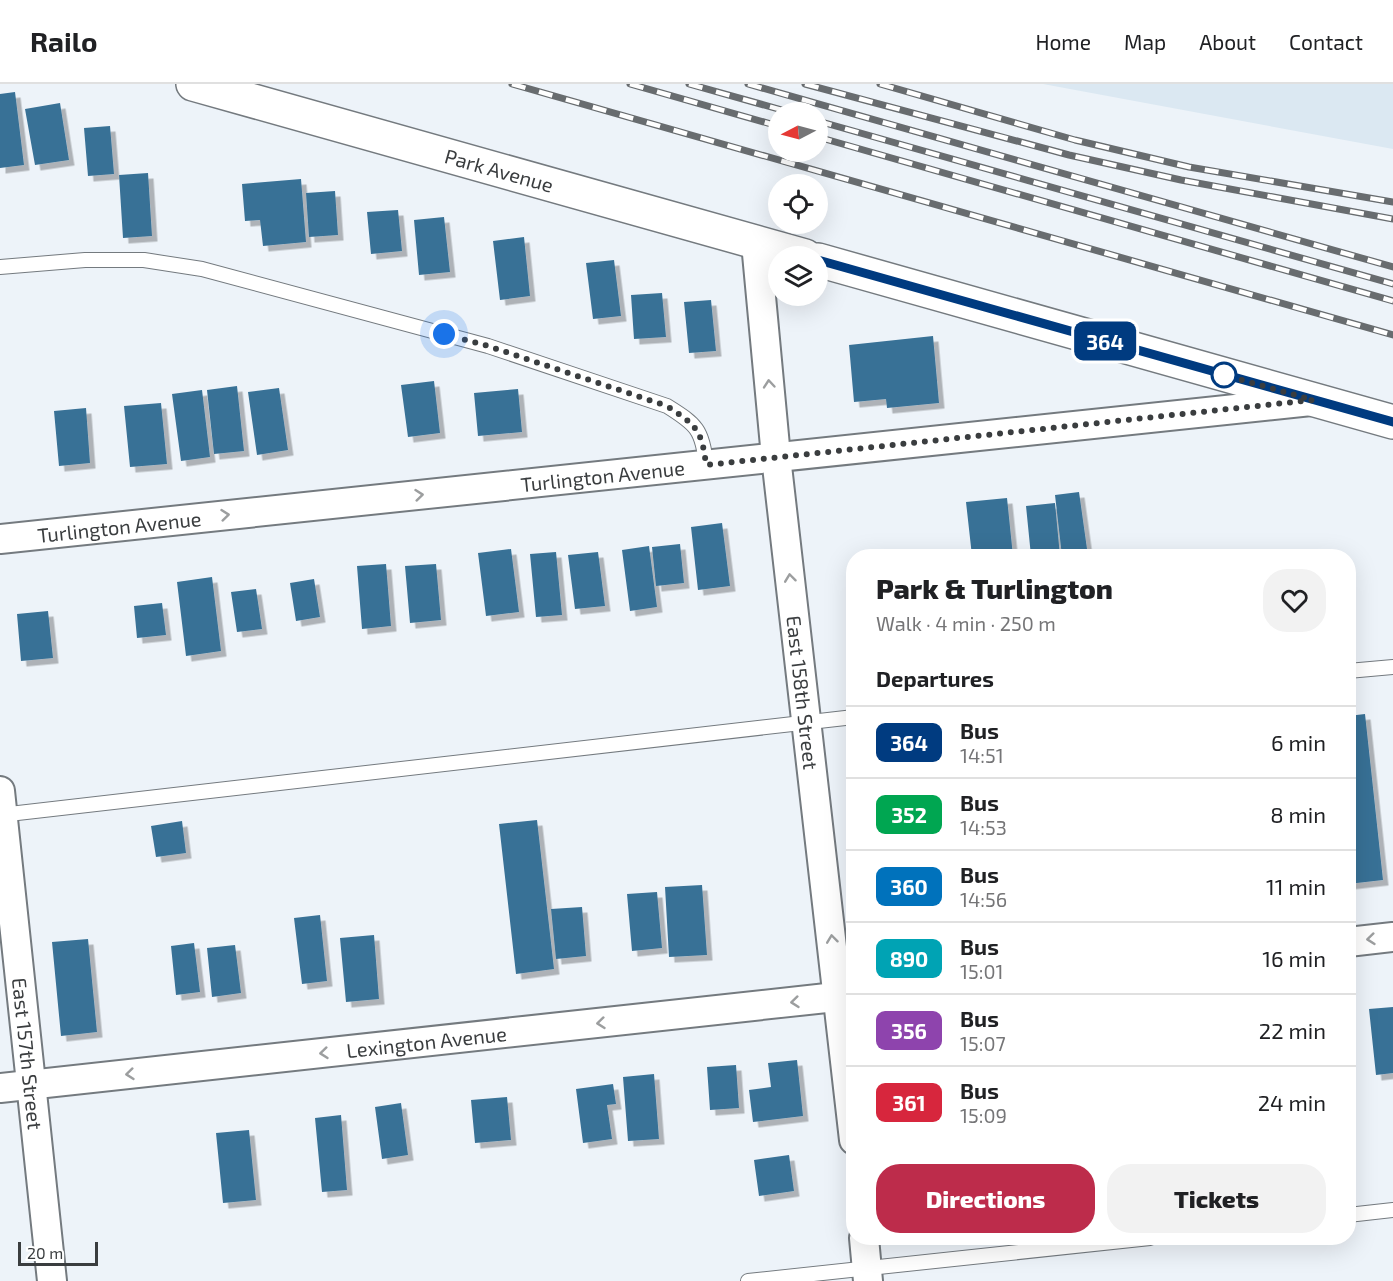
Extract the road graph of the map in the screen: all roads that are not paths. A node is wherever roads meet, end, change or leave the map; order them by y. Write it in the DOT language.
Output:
graph roads {
  1 [pos="192,84"];
  2 [pos="756,243"];
  3 [pos="768,246"];
  4 [pos="828,263"];
  5 [pos="0,267"];
  6 [pos="1313,400"];
  7 [pos="1393,422"];
  8 [pos="776,457"];
  9 [pos="706,465"];
  10 [pos="0,539"];
  11 [pos="1393,667"];
  12 [pos="1356,670"];
  13 [pos="846,718"];
  14 [pos="806,722"];
  15 [pos="1,807"];
  16 [pos="1393,937"];
  17 [pos="1356,941"];
  18 [pos="846,996"];
  19 [pos="31,1084"];
  20 [pos="0,1088"];
  21 [pos="1393,1210"];
  22 [pos="1356,1214"];
  23 [pos="865,1245"];
  24 [pos="1097,1245"];
  25 [pos="868,1275"];
  26 [pos="52,1281"];
  27 [pos="748,1281"];
  1 -- 2 [label="street, Park Avenue"];
  2 -- 3 [label="street, Park Avenue"];
  8 -- 2 [label="street, East 158th Street, one-way"];
  4 -- 6 [label="street"];
  5 -- 9 [label="lane"];
  6 -- 7 [label="street"];
  6 -- 8 [label="street, Turlington Avenue"];
  8 -- 9 [label="street, Turlington Avenue"];
  14 -- 8 [label="street, East 158th Street, one-way"];
  10 -- 9 [label="street, Turlington Avenue, one-way"];
  11 -- 12 [label="lane"];
  13 -- 14 [label="lane"];
  14 -- 15 [label="lane"];
  18 -- 14 [label="street, East 158th Street, one-way"];
  15 -- 19 [label="street, East 157th Street"];
  16 -- 17 [label="street, one-way"];
  18 -- 19 [label="street, Lexington Avenue, one-way"];
  19 -- 20 [label="street, Lexington Avenue"];
  19 -- 26 [label="street, East 157th Street"];
  21 -- 22 [label="lane"];
  23 -- 25 [label="street"];
  24 -- 25 [label="lane"];
  25 -- 27 [label="lane"];
}
